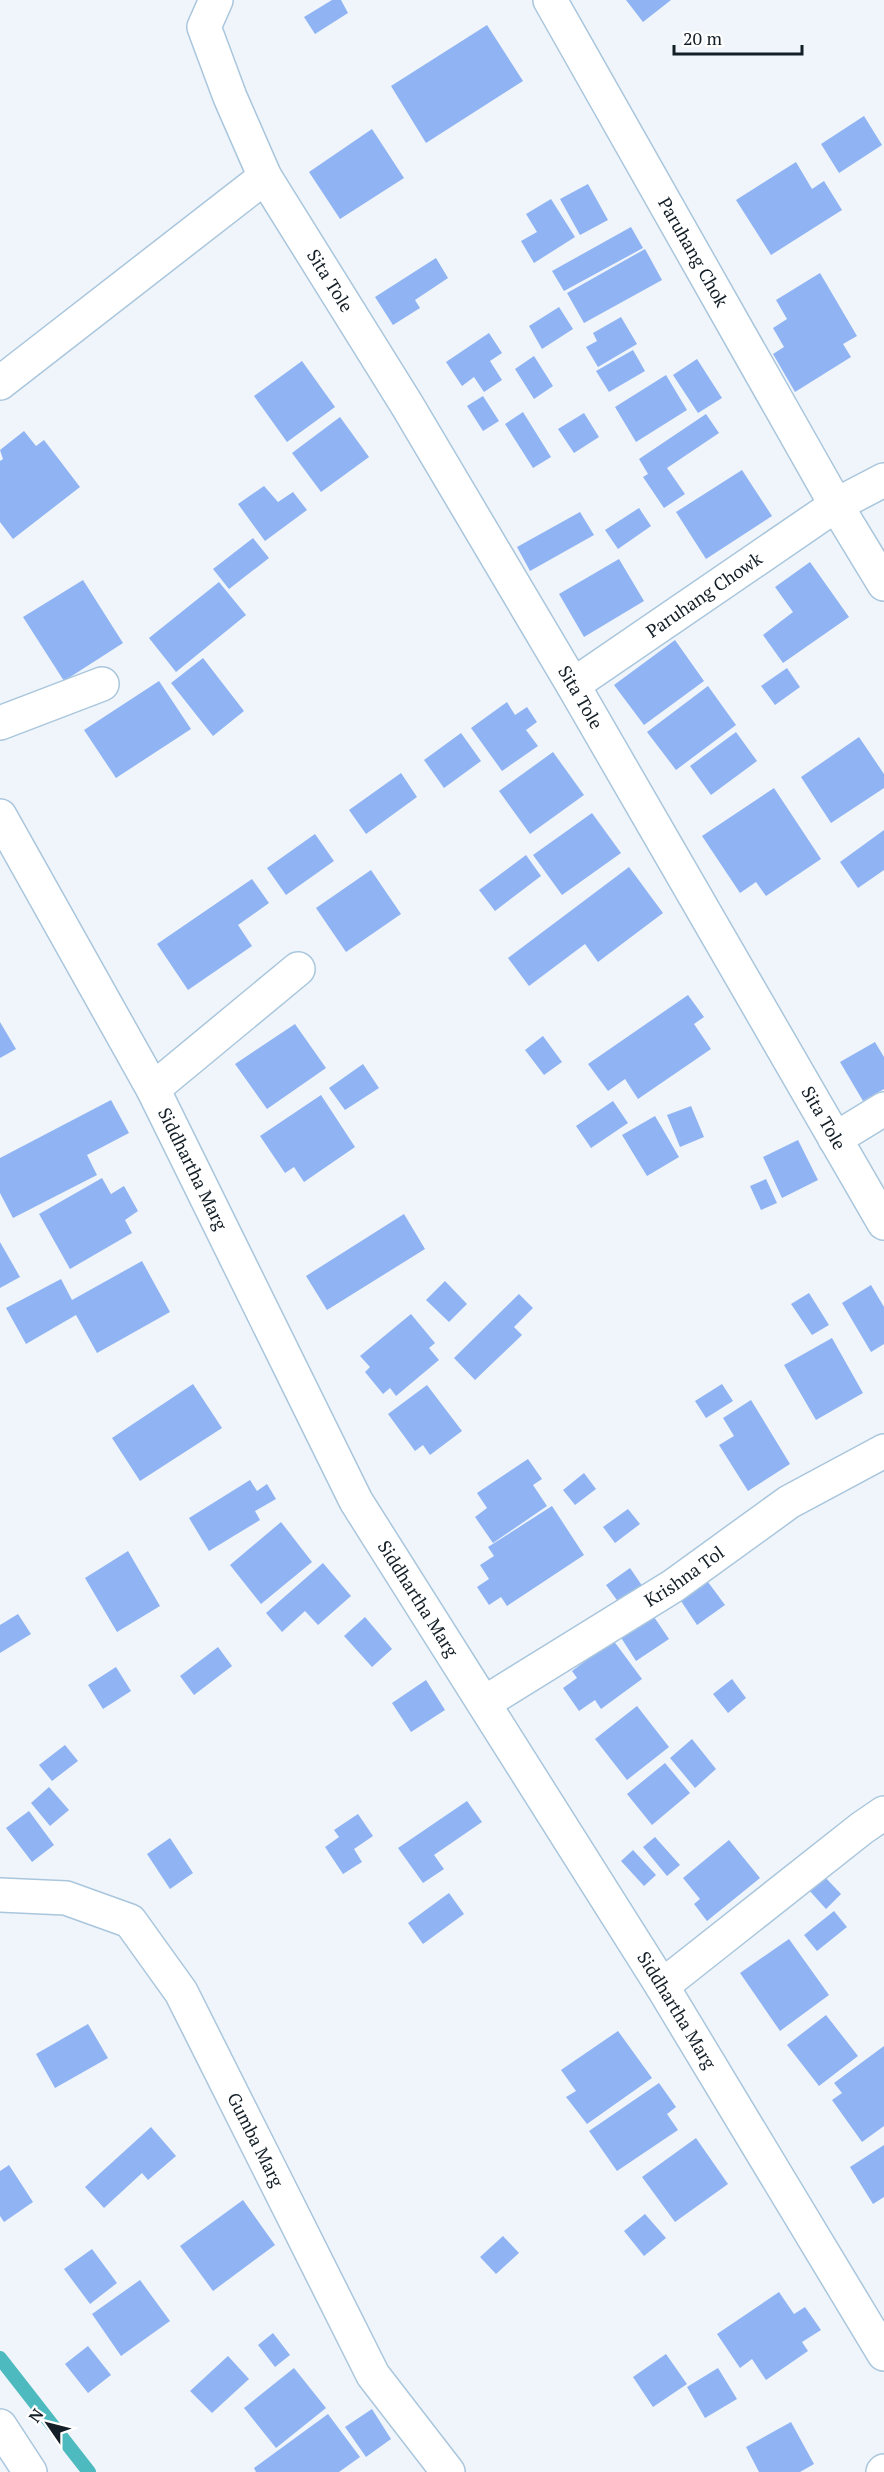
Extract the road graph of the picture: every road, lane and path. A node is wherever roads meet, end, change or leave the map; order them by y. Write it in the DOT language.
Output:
graph roads {
  1 [pos="216,0"];
  2 [pos="550,0"];
  3 [pos="265,177"];
  4 [pos="0,383"];
  5 [pos="884,480"];
  6 [pos="836,505"];
  7 [pos="884,584"];
  8 [pos="102,684"];
  9 [pos="573,685"];
  10 [pos="0,723"];
  11 [pos="0,816"];
  12 [pos="297,969"];
  13 [pos="153,1089"];
  14 [pos="884,1109"];
  15 [pos="835,1139"];
  16 [pos="884,1222"];
  17 [pos="884,1451"];
  18 [pos="484,1703"];
  19 [pos="884,1813"];
  20 [pos="0,1895"];
  21 [pos="662,1986"];
  22 [pos="884,2354"];
  23 [pos="0,2426"];
  24 [pos="30,2472"];
  25 [pos="448,2472"];
  1 -- 3 [label="street, Sita Tole"];
  2 -- 6 [label="street, Paruhang Chok"];
  3 -- 4 [label="street"];
  3 -- 9 [label="street, Sita Tole"];
  5 -- 6 [label="street, Paruhang Chowk"];
  6 -- 7 [label="street"];
  6 -- 9 [label="street, Paruhang Chowk"];
  8 -- 10 [label="street"];
  9 -- 15 [label="street, Sita Tole"];
  11 -- 13 [label="street, Siddhartha Marg"];
  12 -- 13 [label="street"];
  13 -- 18 [label="street, Siddhartha Marg"];
  14 -- 15 [label="street"];
  15 -- 16 [label="street, Sita Tole"];
  17 -- 18 [label="street, Krishna Tol"];
  18 -- 21 [label="street, Siddhartha Marg"];
  19 -- 21 [label="street"];
  20 -- 25 [label="street, Gumba Marg"];
  21 -- 22 [label="street, Siddhartha Marg"];
  23 -- 24 [label="street"];
}
